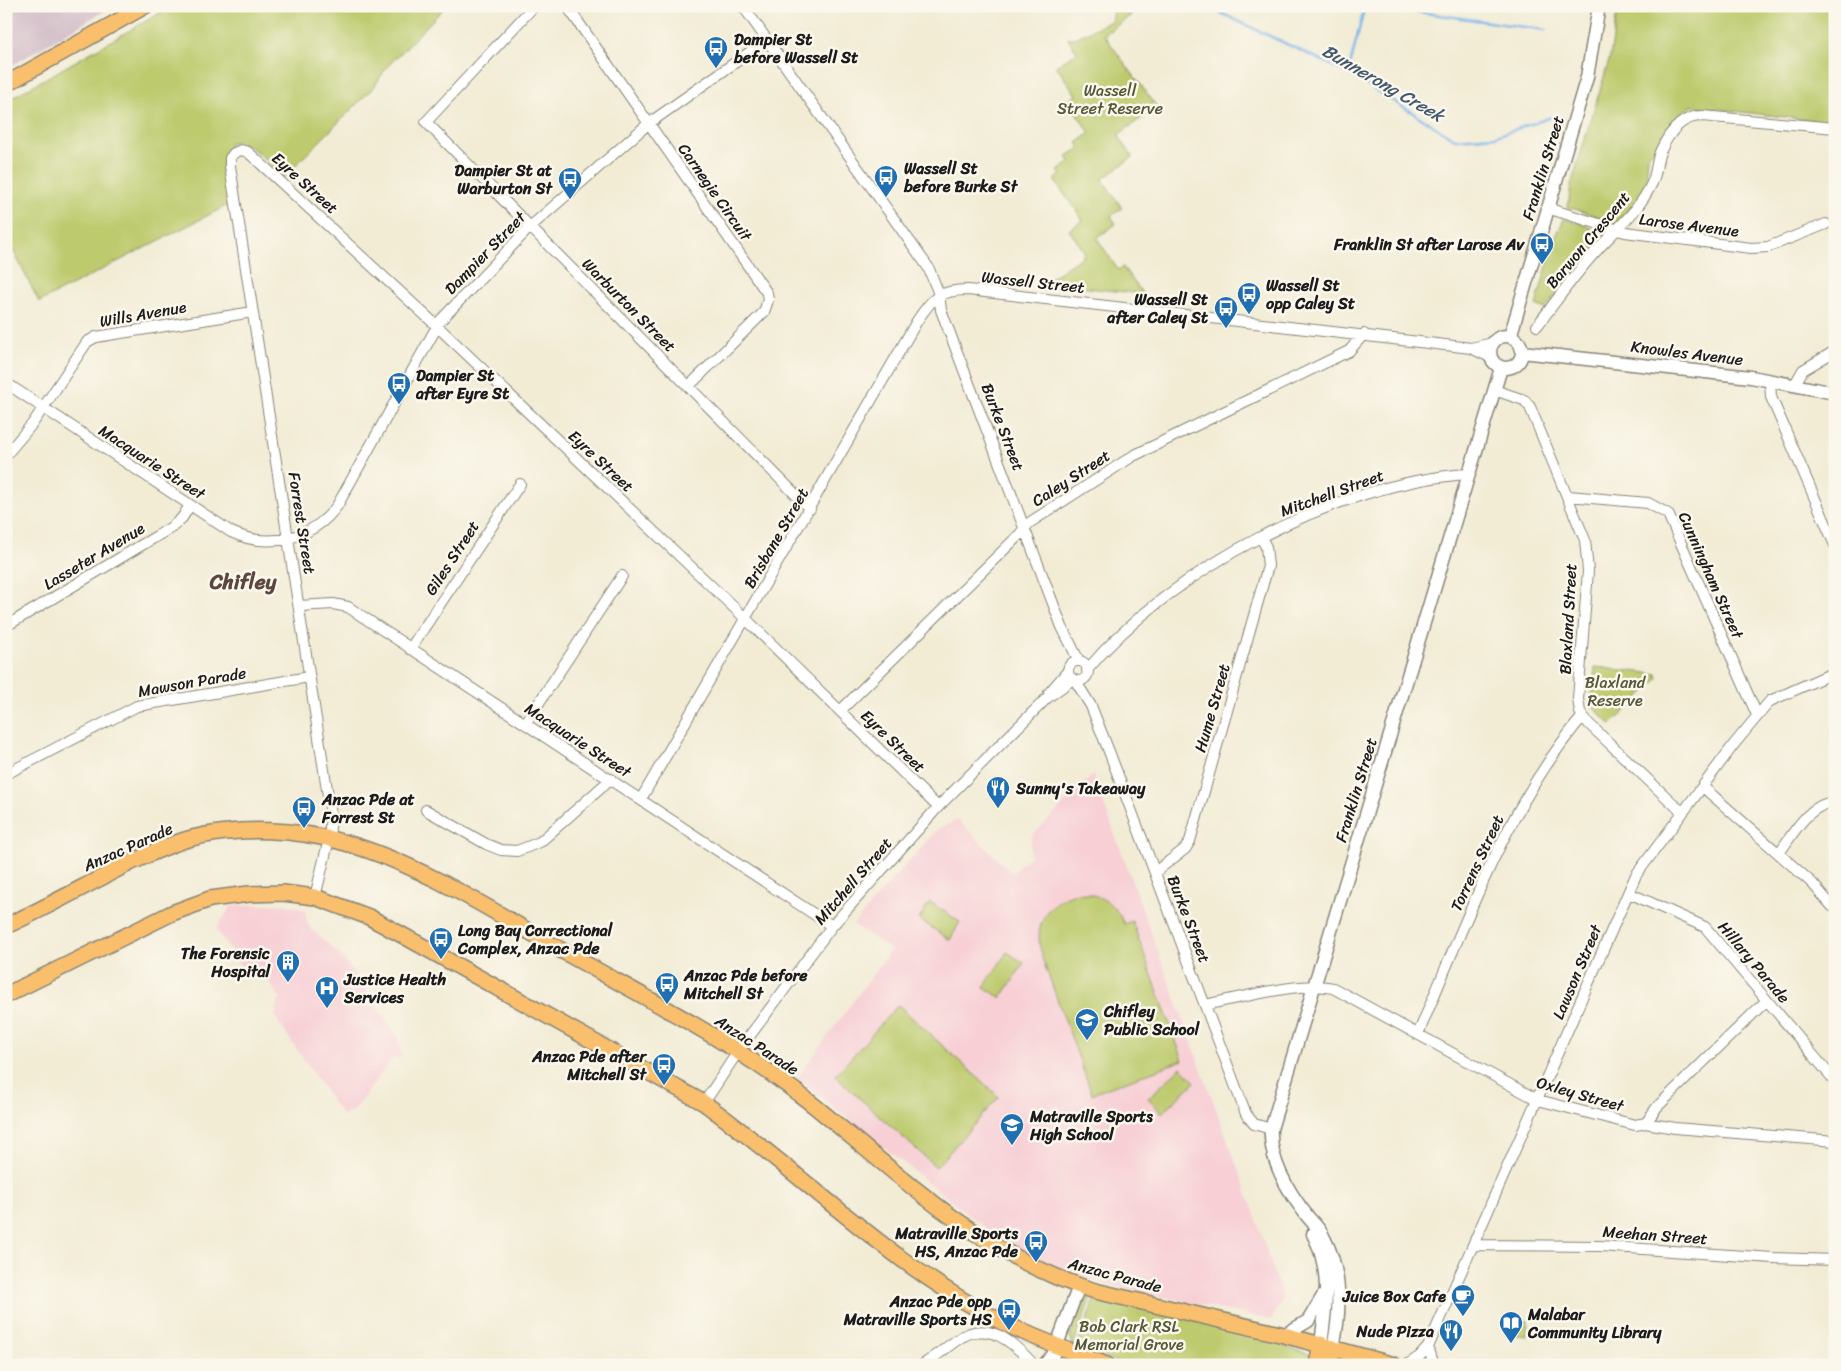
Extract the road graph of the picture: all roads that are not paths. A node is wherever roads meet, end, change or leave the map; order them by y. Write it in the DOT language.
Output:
graph roads {
  1 [pos="145,6"];
  2 [pos="534,6"];
  3 [pos="567,6"];
  4 [pos="743,6"];
  5 [pos="1599,6"];
  6 [pos="767,40"];
  7 [pos="6,84"];
  8 [pos="648,124"];
  9 [pos="1835,128"];
  10 [pos="234,153"];
  11 [pos="1547,208"];
  12 [pos="1826,224"];
  13 [pos="530,227"];
  14 [pos="1618,231"];
  15 [pos="939,294"];
  16 [pos="253,312"];
  17 [pos="437,326"];
  18 [pos="1536,326"];
  19 [pos="1364,334"];
  20 [pos="1510,337"];
  21 [pos="1493,343"];
  22 [pos="1471,348"];
  23 [pos="1835,351"];
  24 [pos="1522,352"];
  25 [pos="1490,357"];
  26 [pos="1501,368"];
  27 [pos="1770,380"];
  28 [pos="6,383"];
  29 [pos="1795,384"];
  30 [pos="690,386"];
  31 [pos="1494,390"];
  32 [pos="1835,393"];
  33 [pos="43,408"];
  34 [pos="6,455"];
  35 [pos="1468,474"];
  36 [pos="520,484"];
  37 [pos="1568,496"];
  38 [pos="190,505"];
  39 [pos="810,509"];
  40 [pos="1024,527"];
  41 [pos="289,537"];
  42 [pos="1261,537"];
  43 [pos="1835,545"];
  44 [pos="622,576"];
  45 [pos="299,606"];
  46 [pos="746,619"];
  47 [pos="6,626"];
  48 [pos="410,649"];
  49 [pos="1077,671"];
  50 [pos="1835,672"];
  51 [pos="309,677"];
  52 [pos="840,711"];
  53 [pos="1757,715"];
  54 [pos="1583,716"];
  55 [pos="525,724"];
  56 [pos="6,774"];
  57 [pos="611,780"];
  58 [pos="1703,787"];
  59 [pos="641,798"];
  60 [pos="1835,802"];
  61 [pos="938,807"];
  62 [pos="426,810"];
  63 [pos="1682,812"];
  64 [pos="329,839"];
  65 [pos="1779,853"];
  66 [pos="1155,872"];
  67 [pos="1629,893"];
  68 [pos="315,897"];
  69 [pos="1832,906"];
  70 [pos="6,926"];
  71 [pos="832,926"];
  72 [pos="1313,987"];
  73 [pos="6,995"];
  74 [pos="1766,1001"];
  75 [pos="1205,1005"];
  76 [pos="1418,1034"];
  77 [pos="739,1050"];
  78 [pos="1835,1081"];
  79 [pos="1538,1100"];
  80 [pos="704,1103"];
  81 [pos="1646,1123"];
  82 [pos="1271,1129"];
  83 [pos="1835,1141"];
  84 [pos="1308,1217"];
  85 [pos="1474,1245"];
  86 [pos="1835,1260"];
  87 [pos="1327,1284"];
  88 [pos="1079,1286"];
  89 [pos="1284,1335"];
  90 [pos="1056,1346"];
  91 [pos="1327,1346"];
  92 [pos="1428,1347"];
  93 [pos="922,1365"];
  94 [pos="1034,1365"];
  95 [pos="1044,1365"];
  96 [pos="1108,1365"];
  97 [pos="1317,1365"];
  98 [pos="1329,1365"];
  99 [pos="1394,1365"];
  100 [pos="1408,1365"];
  101 [pos="1434,1365"];
  1 -- 7 [label="main road"];
  2 -- 13 [label="street, Warburton Street"];
  3 -- 8 [label="street, Carnegie Circuit"];
  4 -- 6 [label="street"];
  5 -- 11 [label="street, Franklin Street"];
  6 -- 8 [label="street, Dampier Street"];
  6 -- 15 [label="street"];
  8 -- 13 [label="street, Dampier Street"];
  8 -- 30 [label="street, Carnegie Circuit"];
  9 -- 14 [label="street, Barwon Crescent"];
  10 -- 16 [label="street, Forrest Street"];
  10 -- 17 [label="street, Eyre Street"];
  11 -- 14 [label="street, Larose Avenue"];
  11 -- 20 [label="street, Franklin Street"];
  12 -- 14 [label="street, Larose Avenue"];
  13 -- 17 [label="street, Dampier Street"];
  13 -- 30 [label="street, Warburton Street"];
  14 -- 18 [label="street, Barwon Crescent"];
  15 -- 19 [label="street, Wassell Street"];
  15 -- 39 [label="street, Brisbane Street"];
  15 -- 40 [label="street, Burke Street"];
  16 -- 33 [label="street, Wills Avenue"];
  16 -- 41 [label="street, Forrest Street"];
  17 -- 41 [label="street, Dampier Street"];
  17 -- 46 [label="street, Eyre Street"];
  19 -- 22 [label="street, Wassell Street"];
  19 -- 40 [label="street, Caley Street"];
  20 -- 21 [label="street"];
  20 -- 24 [label="street"];
  21 -- 22 [label="street, Wassell Street"];
  21 -- 25 [label="street"];
  22 -- 25 [label="street, Wassell Street"];
  23 -- 29 [label="street"];
  24 -- 26 [label="street"];
  24 -- 27 [label="street, Knowles Avenue"];
  25 -- 26 [label="street"];
  26 -- 31 [label="street, Franklin Street"];
  27 -- 29 [label="street, Knowles Avenue"];
  27 -- 43 [label="street"];
  28 -- 33 [label="street, Macquarie Street"];
  29 -- 32 [label="street, Knowles Avenue"];
  30 -- 39 [label="street, Warburton Street"];
  31 -- 35 [label="street, Franklin Street"];
  31 -- 37 [label="street, Blaxland Street"];
  33 -- 34 [label="street, Wills Avenue"];
  33 -- 38 [label="street, Macquarie Street"];
  35 -- 42 [label="street, Mitchell Street"];
  35 -- 72 [label="street, Franklin Street"];
  36 -- 48 [label="street, Giles Street"];
  37 -- 53 [label="street, Cunningham Street"];
  37 -- 54 [label="street, Blaxland Street"];
  38 -- 41 [label="street, Macquarie Street"];
  38 -- 47 [label="street, Lasseter Avenue"];
  39 -- 46 [label="street, Brisbane Street"];
  40 -- 49 [label="street, Burke Street"];
  40 -- 52 [label="street, Caley Street"];
  41 -- 45 [label="street, Forrest Street"];
  42 -- 49 [label="street, Mitchell Street"];
  42 -- 66 [label="street, Hume Street"];
  44 -- 55 [label="street"];
  45 -- 48 [label="street, Macquarie Street"];
  45 -- 51 [label="street, Forrest Street"];
  46 -- 52 [label="street, Eyre Street"];
  46 -- 59 [label="street, Brisbane Street"];
  48 -- 55 [label="street, Macquarie Street"];
  49 -- 61 [label="street, Mitchell Street"];
  49 -- 66 [label="street, Burke Street"];
  50 -- 53 [label="street, Lawson Street"];
  51 -- 56 [label="street, Mawson Parade"];
  51 -- 64 [label="street, Forrest Street"];
  52 -- 61 [label="street, Eyre Street"];
  53 -- 58 [label="street, Lawson Street"];
  54 -- 63 [label="street"];
  54 -- 76 [label="street, Torrens Street"];
  55 -- 57 [label="street, Macquarie Street"];
  57 -- 59 [label="street, Macquarie Street"];
  57 -- 62 [label="street"];
  58 -- 63 [label="street, Lawson Street"];
  58 -- 65 [label="street"];
  59 -- 71 [label="street, Macquarie Street"];
  60 -- 65 [label="street"];
  61 -- 71 [label="street, Mitchell Street"];
  63 -- 67 [label="street, Lawson Street"];
  64 -- 68 [label="street, Forrest Street"];
  64 -- 70 [label="main road, Anzac Parade"];
  64 -- 77 [label="main road, Anzac Parade"];
  65 -- 69 [label="street"];
  66 -- 75 [label="street, Burke Street"];
  67 -- 74 [label="street, Hillary Parade"];
  67 -- 79 [label="street, Lawson Street"];
  68 -- 73 [label="main road"];
  68 -- 80 [label="main road"];
  71 -- 77 [label="street, Mitchell Street"];
  72 -- 75 [label="street, Oxley Street"];
  72 -- 76 [label="street, Oxley Street"];
  72 -- 82 [label="street, Franklin Street"];
  74 -- 78 [label="street, Hillary Parade"];
  74 -- 81 [label="street"];
  75 -- 82 [label="street, Burke Street"];
  76 -- 79 [label="street, Oxley Street"];
  77 -- 80 [label="street, Mitchell Street"];
  77 -- 88 [label="main road, Anzac Parade"];
  79 -- 81 [label="street, Oxley Street"];
  79 -- 85 [label="street, Lawson Street"];
  80 -- 90 [label="main road"];
  81 -- 83 [label="street, Oxley Street"];
  82 -- 84 [label="street, Franklin Street"];
  84 -- 87 [label="street, Franklin Street"];
  84 -- 91 [label="street, Franklin Street"];
  85 -- 86 [label="street, Meehan Street"];
  85 -- 92 [label="street, Lawson Street"];
  87 -- 89 [label="street"];
  87 -- 91 [label="street, Franklin Street"];
  88 -- 89 [label="main road, Anzac Parade"];
  88 -- 90 [label="street"];
  89 -- 91 [label="main road, Anzac Parade"];
  90 -- 95 [label="street"];
  90 -- 96 [label="main road"];
  91 -- 97 [label="main road"];
  91 -- 98 [label="main road"];
  91 -- 99 [label="main road, Anzac Parade"];
  92 -- 100 [label="street, Lawson Street"];
  92 -- 101 [label="street"];
  93 -- 94 [label="street"];
}
